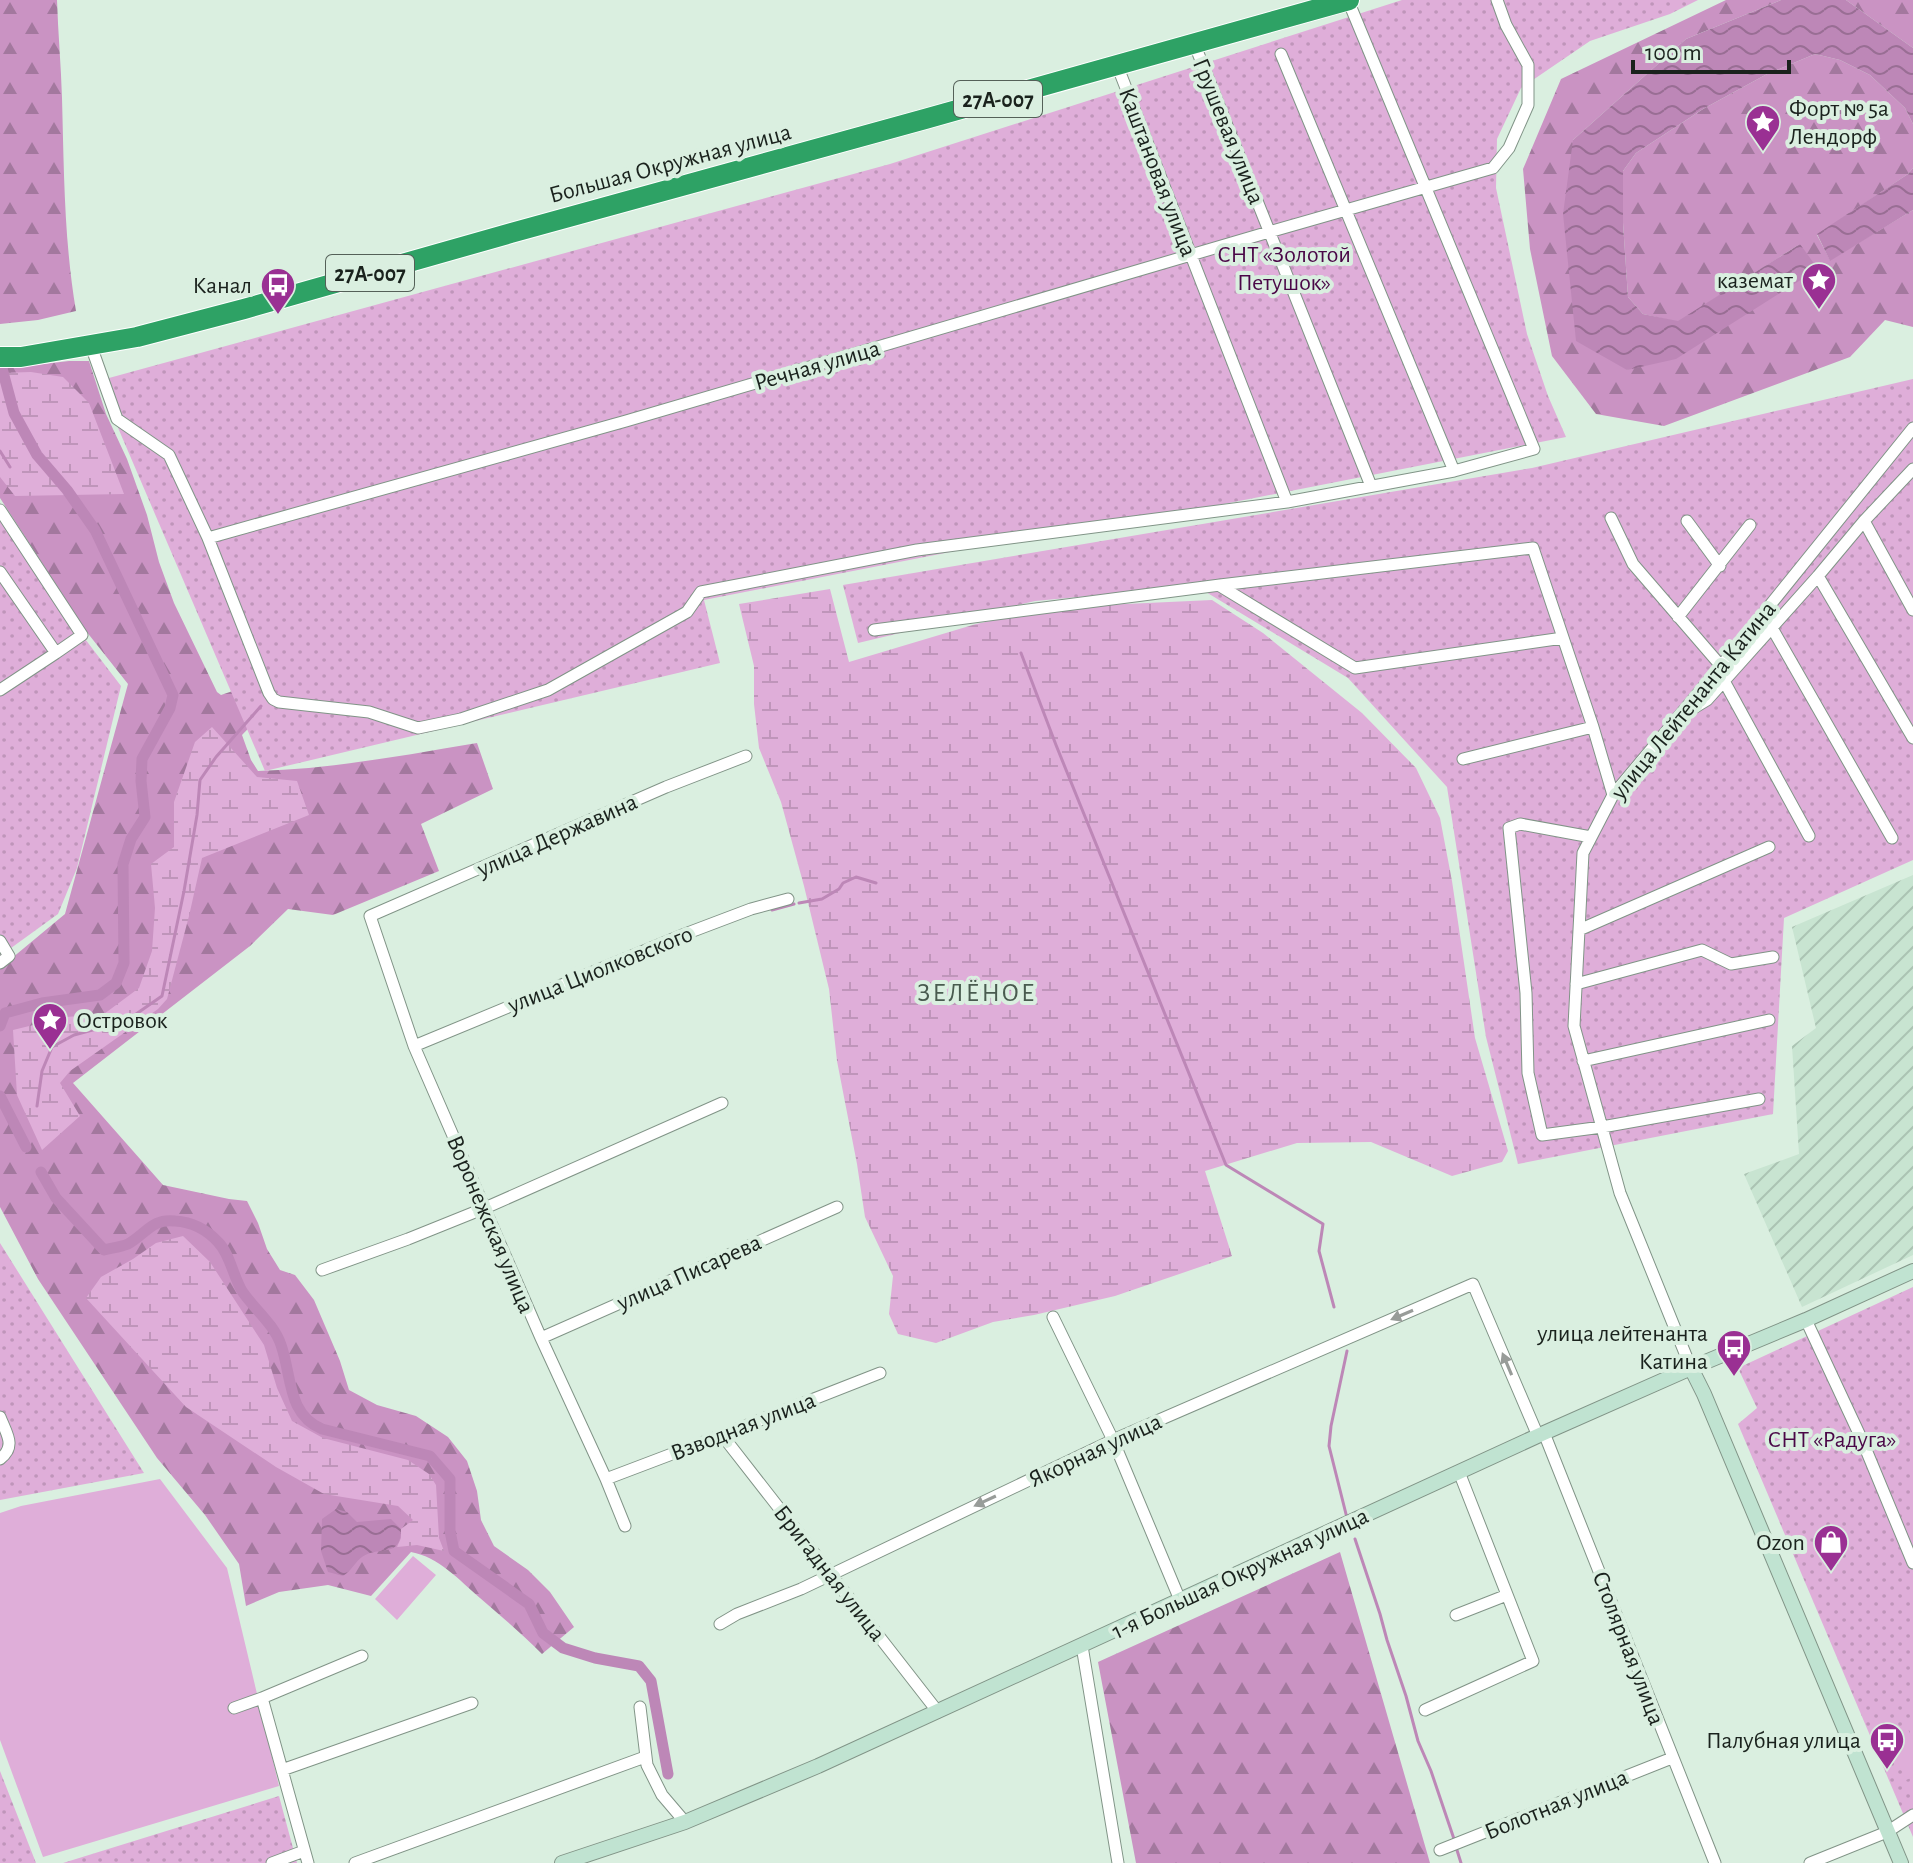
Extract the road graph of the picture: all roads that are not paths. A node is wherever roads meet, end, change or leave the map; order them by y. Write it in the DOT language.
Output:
graph roads {
  1 [pos="1497,0"];
  2 [pos="1351,5"];
  3 [pos="1194,43"];
  4 [pos="1281,54"];
  5 [pos="1117,65"];
  6 [pos="1426,187"];
  7 [pos="1347,210"];
  8 [pos="1269,232"];
  9 [pos="1190,255"];
  10 [pos="91,346"];
  11 [pos="10,357"];
  12 [pos="1913,428"];
  13 [pos="1454,471"];
  14 [pos="1912,473"];
  15 [pos="1371,486"];
  16 [pos="1287,502"];
  17 [pos="0,510"];
  18 [pos="1611,518"];
  19 [pos="1687,521"];
  20 [pos="1864,521"];
  21 [pos="1750,525"];
  22 [pos="208,538"];
  23 [pos="1720,566"];
  24 [pos="0,572"];
  25 [pos="1818,576"];
  26 [pos="1220,585"];
  27 [pos="1913,610"];
  28 [pos="1678,617"];
  29 [pos="1772,628"];
  30 [pos="874,630"];
  31 [pos="1563,638"];
  32 [pos="56,653"];
  33 [pos="1721,666"];
  34 [pos="1724,681"];
  35 [pos="0,690"];
  36 [pos="1676,718"];
  37 [pos="1593,727"];
  38 [pos="1913,738"];
  39 [pos="746,756"];
  40 [pos="1463,759"];
  41 [pos="1613,795"];
  42 [pos="1809,836"];
  43 [pos="1591,837"];
  44 [pos="1892,838"];
  45 [pos="1769,847"];
  46 [pos="788,899"];
  47 [pos="370,916"];
  48 [pos="1579,930"];
  49 [pos="0,941"];
  50 [pos="1773,957"];
  51 [pos="0,963"];
  52 [pos="1576,984"];
  53 [pos="1769,1020"];
  54 [pos="414,1046"];
  55 [pos="1583,1061"];
  56 [pos="1759,1099"];
  57 [pos="722,1103"];
  58 [pos="1602,1127"];
  59 [pos="837,1207"];
  60 [pos="485,1208"];
  61 [pos="322,1270"];
  62 [pos="1912,1275"];
  63 [pos="1473,1284"];
  64 [pos="1053,1317"];
  65 [pos="1806,1320"];
  66 [pos="541,1338"];
  67 [pos="1691,1368"];
  68 [pos="880,1373"];
  69 [pos="0,1417"];
  70 [pos="1541,1434"];
  71 [pos="722,1435"];
  72 [pos="1113,1440"];
  73 [pos="0,1459"];
  74 [pos="1459,1472"];
  75 [pos="606,1479"];
  76 [pos="625,1526"];
  77 [pos="1913,1563"];
  78 [pos="831,1574"];
  79 [pos="1507,1595"];
  80 [pos="1180,1600"];
  81 [pos="1456,1615"];
  82 [pos="720,1624"];
  83 [pos="1082,1646"];
  84 [pos="362,1656"];
  85 [pos="262,1698"];
  86 [pos="472,1703"];
  87 [pos="640,1707"];
  88 [pos="234,1708"];
  89 [pos="1425,1710"];
  90 [pos="938,1712"];
  91 [pos="645,1757"];
  92 [pos="1672,1758"];
  93 [pos="282,1770"];
  94 [pos="1913,1815"];
  95 [pos="685,1822"];
  96 [pos="1887,1832"];
  97 [pos="1440,1850"];
  98 [pos="306,1857"];
  99 [pos="272,1863"];
  100 [pos="355,1863"];
  101 [pos="562,1863"];
  102 [pos="1118,1863"];
  103 [pos="1715,1863"];
  104 [pos="1810,1863"];
  105 [pos="1901,1863"];
  1 -- 6 [label="street, Речная улица"];
  2 -- 3 [label="highway, Большая Окружная улица / 27А-007"];
  2 -- 6 [label="street"];
  3 -- 5 [label="highway, Большая Окружная улица / 27А-007"];
  3 -- 8 [label="street, Грушевая улица"];
  4 -- 7 [label="street"];
  5 -- 9 [label="street, Каштановая улица"];
  5 -- 10 [label="highway, Большая Окружная улица / 27А-007"];
  6 -- 7 [label="street, Речная улица"];
  6 -- 13 [label="street"];
  7 -- 8 [label="street, Речная улица"];
  7 -- 13 [label="street"];
  8 -- 9 [label="street, Речная улица"];
  8 -- 15 [label="street, Грушевая улица"];
  9 -- 16 [label="street, Каштановая улица"];
  9 -- 22 [label="street, Речная улица"];
  10 -- 11 [label="highway, Большая Окружная улица / 27А-007"];
  10 -- 22 [label="street"];
  12 -- 33 [label="street, улица Лейтенанта Катина"];
  13 -- 15 [label="street"];
  14 -- 20 [label="street"];
  15 -- 16 [label="street"];
  16 -- 22 [label="street"];
  17 -- 32 [label="street"];
  18 -- 28 [label="street"];
  19 -- 23 [label="street"];
  20 -- 25 [label="street"];
  20 -- 27 [label="street"];
  21 -- 23 [label="street"];
  23 -- 28 [label="street"];
  24 -- 32 [label="street"];
  25 -- 29 [label="street"];
  25 -- 38 [label="street"];
  26 -- 30 [label="street"];
  26 -- 31 [label="street"];
  26 -- 31 [label="street"];
  28 -- 33 [label="street"];
  29 -- 34 [label="street"];
  29 -- 44 [label="street"];
  31 -- 37 [label="street"];
  32 -- 35 [label="street"];
  33 -- 36 [label="street, улица Лейтенанта Катина"];
  34 -- 36 [label="street"];
  34 -- 42 [label="street"];
  36 -- 41 [label="street, улица Лейтенанта Катина"];
  37 -- 40 [label="street"];
  37 -- 41 [label="street"];
  39 -- 47 [label="street, улица Державина"];
  41 -- 43 [label="street, улица Лейтенанта Катина"];
  43 -- 48 [label="street, улица Лейтенанта Катина"];
  43 -- 58 [label="street"];
  45 -- 48 [label="street"];
  46 -- 54 [label="street, улица Циолковского"];
  47 -- 54 [label="street, Воронежская улица"];
  48 -- 52 [label="street, улица Лейтенанта Катина"];
  49 -- 51 [label="street"];
  50 -- 52 [label="street"];
  52 -- 55 [label="street, улица Лейтенанта Катина"];
  53 -- 55 [label="street"];
  54 -- 60 [label="street, Воронежская улица"];
  55 -- 58 [label="street, улица Лейтенанта Катина"];
  56 -- 58 [label="street"];
  57 -- 60 [label="street"];
  58 -- 67 [label="street, улица Лейтенанта Катина"];
  59 -- 66 [label="street, улица Писарева"];
  60 -- 61 [label="street"];
  60 -- 66 [label="street, Воронежская улица"];
  62 -- 65 [label="street, 1-я Большая Окружная улица"];
  70 -- 63 [label="street, Столярная улица, one-way"];
  63 -- 72 [label="street, Якорная улица, one-way"];
  64 -- 72 [label="street"];
  65 -- 67 [label="street, 1-я Большая Окружная улица"];
  65 -- 77 [label="street"];
  66 -- 75 [label="street, Воронежская улица"];
  67 -- 70 [label="street, 1-я Большая Окружная улица"];
  67 -- 96 [label="street, улица Лейтенанта Катина"];
  68 -- 71 [label="street, Взводная улица"];
  69 -- 73 [label="street"];
  70 -- 74 [label="street, 1-я Большая Окружная улица"];
  70 -- 92 [label="street, Столярная улица"];
  71 -- 75 [label="street, Взводная улица"];
  71 -- 78 [label="street, Бригадная улица"];
  72 -- 78 [label="street, Якорная улица, one-way"];
  72 -- 80 [label="street"];
  74 -- 79 [label="street"];
  74 -- 80 [label="street, 1-я Большая Окружная улица"];
  75 -- 76 [label="street, Воронежская улица"];
  78 -- 82 [label="street, Якорная улица"];
  78 -- 90 [label="street, Бригадная улица"];
  79 -- 81 [label="street"];
  79 -- 89 [label="street"];
  80 -- 83 [label="street, 1-я Большая Окружная улица"];
  83 -- 90 [label="street, 1-я Большая Окружная улица"];
  83 -- 102 [label="street"];
  84 -- 85 [label="street"];
  85 -- 88 [label="street"];
  85 -- 93 [label="street"];
  86 -- 93 [label="street"];
  87 -- 91 [label="street"];
  90 -- 95 [label="street, 1-я Большая Окружная улица"];
  91 -- 95 [label="street"];
  91 -- 100 [label="street"];
  92 -- 97 [label="street, Болотная улица"];
  92 -- 103 [label="street, Столярная улица"];
  93 -- 98 [label="street"];
  94 -- 96 [label="street"];
  95 -- 101 [label="street, 1-я Большая Окружная улица"];
  96 -- 104 [label="street"];
  96 -- 105 [label="street, улица Лейтенанта Катина"];
  98 -- 99 [label="street"];
}
